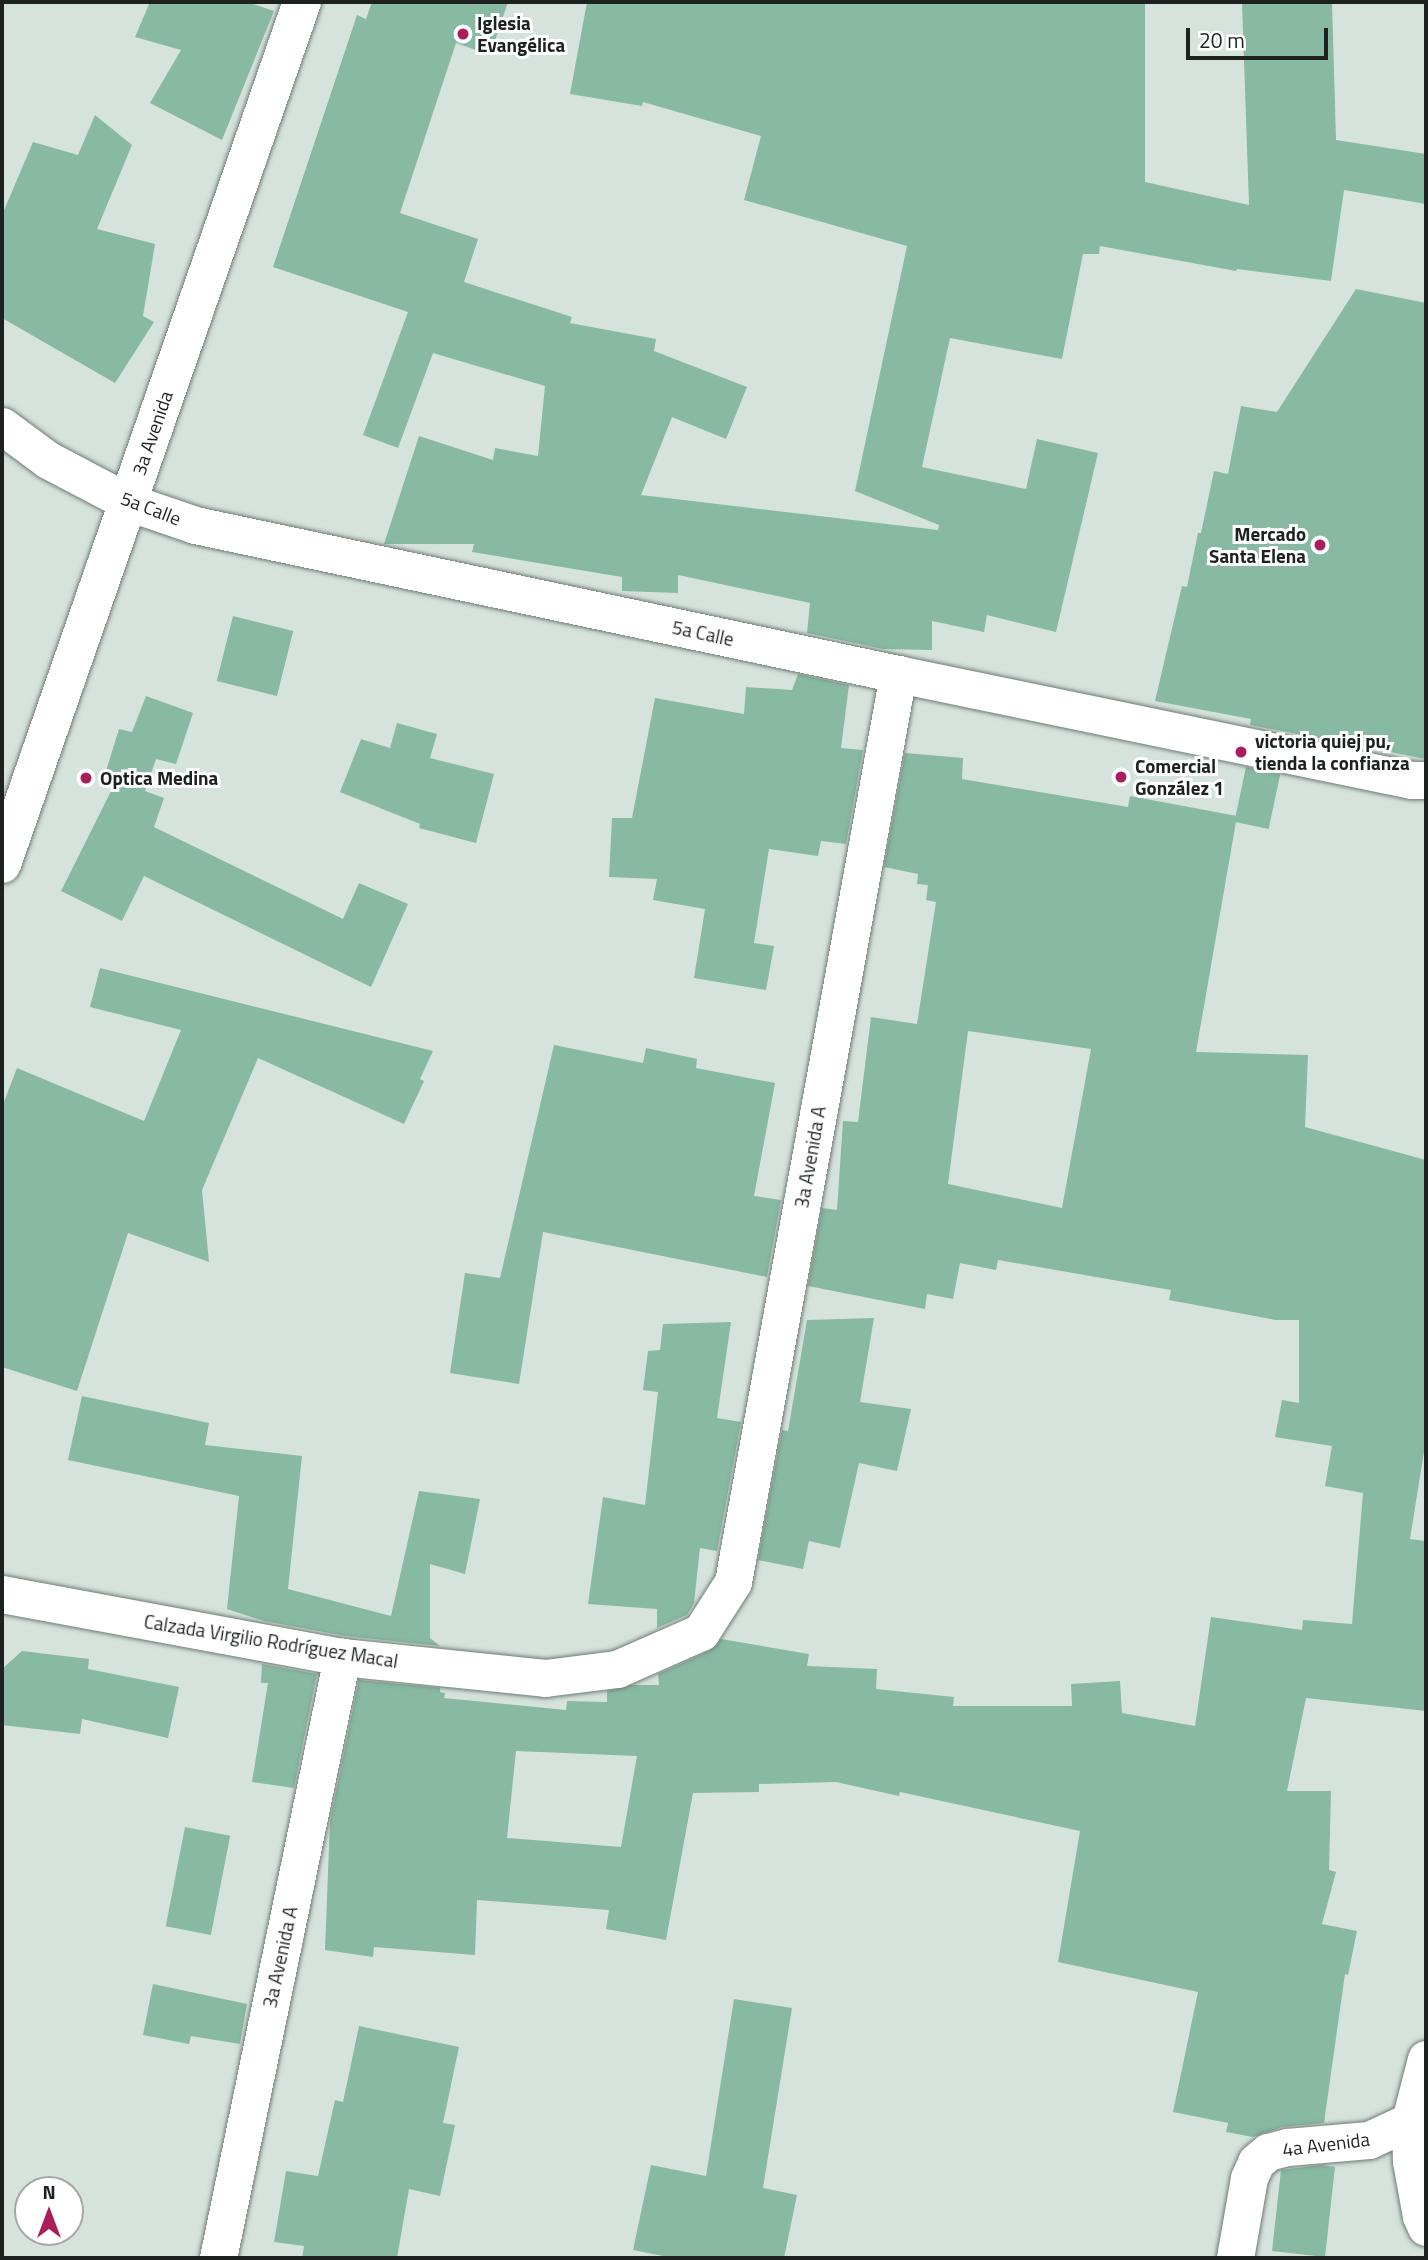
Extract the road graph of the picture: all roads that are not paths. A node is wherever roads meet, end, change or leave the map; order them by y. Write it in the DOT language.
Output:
graph roads {
  1 [pos="302,2"];
  2 [pos="2,426"];
  3 [pos="128,502"];
  4 [pos="898,674"];
  5 [pos="1426,780"];
  6 [pos="2,864"];
  7 [pos="2,1594"];
  8 [pos="701,1632"];
  9 [pos="342,1657"];
  10 [pos="1426,2059"];
  11 [pos="1410,2121"];
  12 [pos="1426,2227"];
  13 [pos="218,2258"];
  14 [pos="1235,2258"];
  1 -- 3 [label="street, 3a Avenida"];
  2 -- 3 [label="street, 5a Calle"];
  3 -- 4 [label="street, 5a Calle"];
  3 -- 6 [label="street, 3a Avenida"];
  4 -- 5 [label="street, 5a Calle"];
  4 -- 8 [label="street, 3a Avenida A"];
  7 -- 9 [label="street, Calzada Virgilio Rodríguez Macal"];
  8 -- 9 [label="street, Calzada Virgilio Rodríguez Macal"];
  9 -- 13 [label="street, 3a Avenida A"];
  10 -- 11 [label="street"];
  11 -- 12 [label="street"];
  11 -- 14 [label="street, 4a Avenida"];
}
